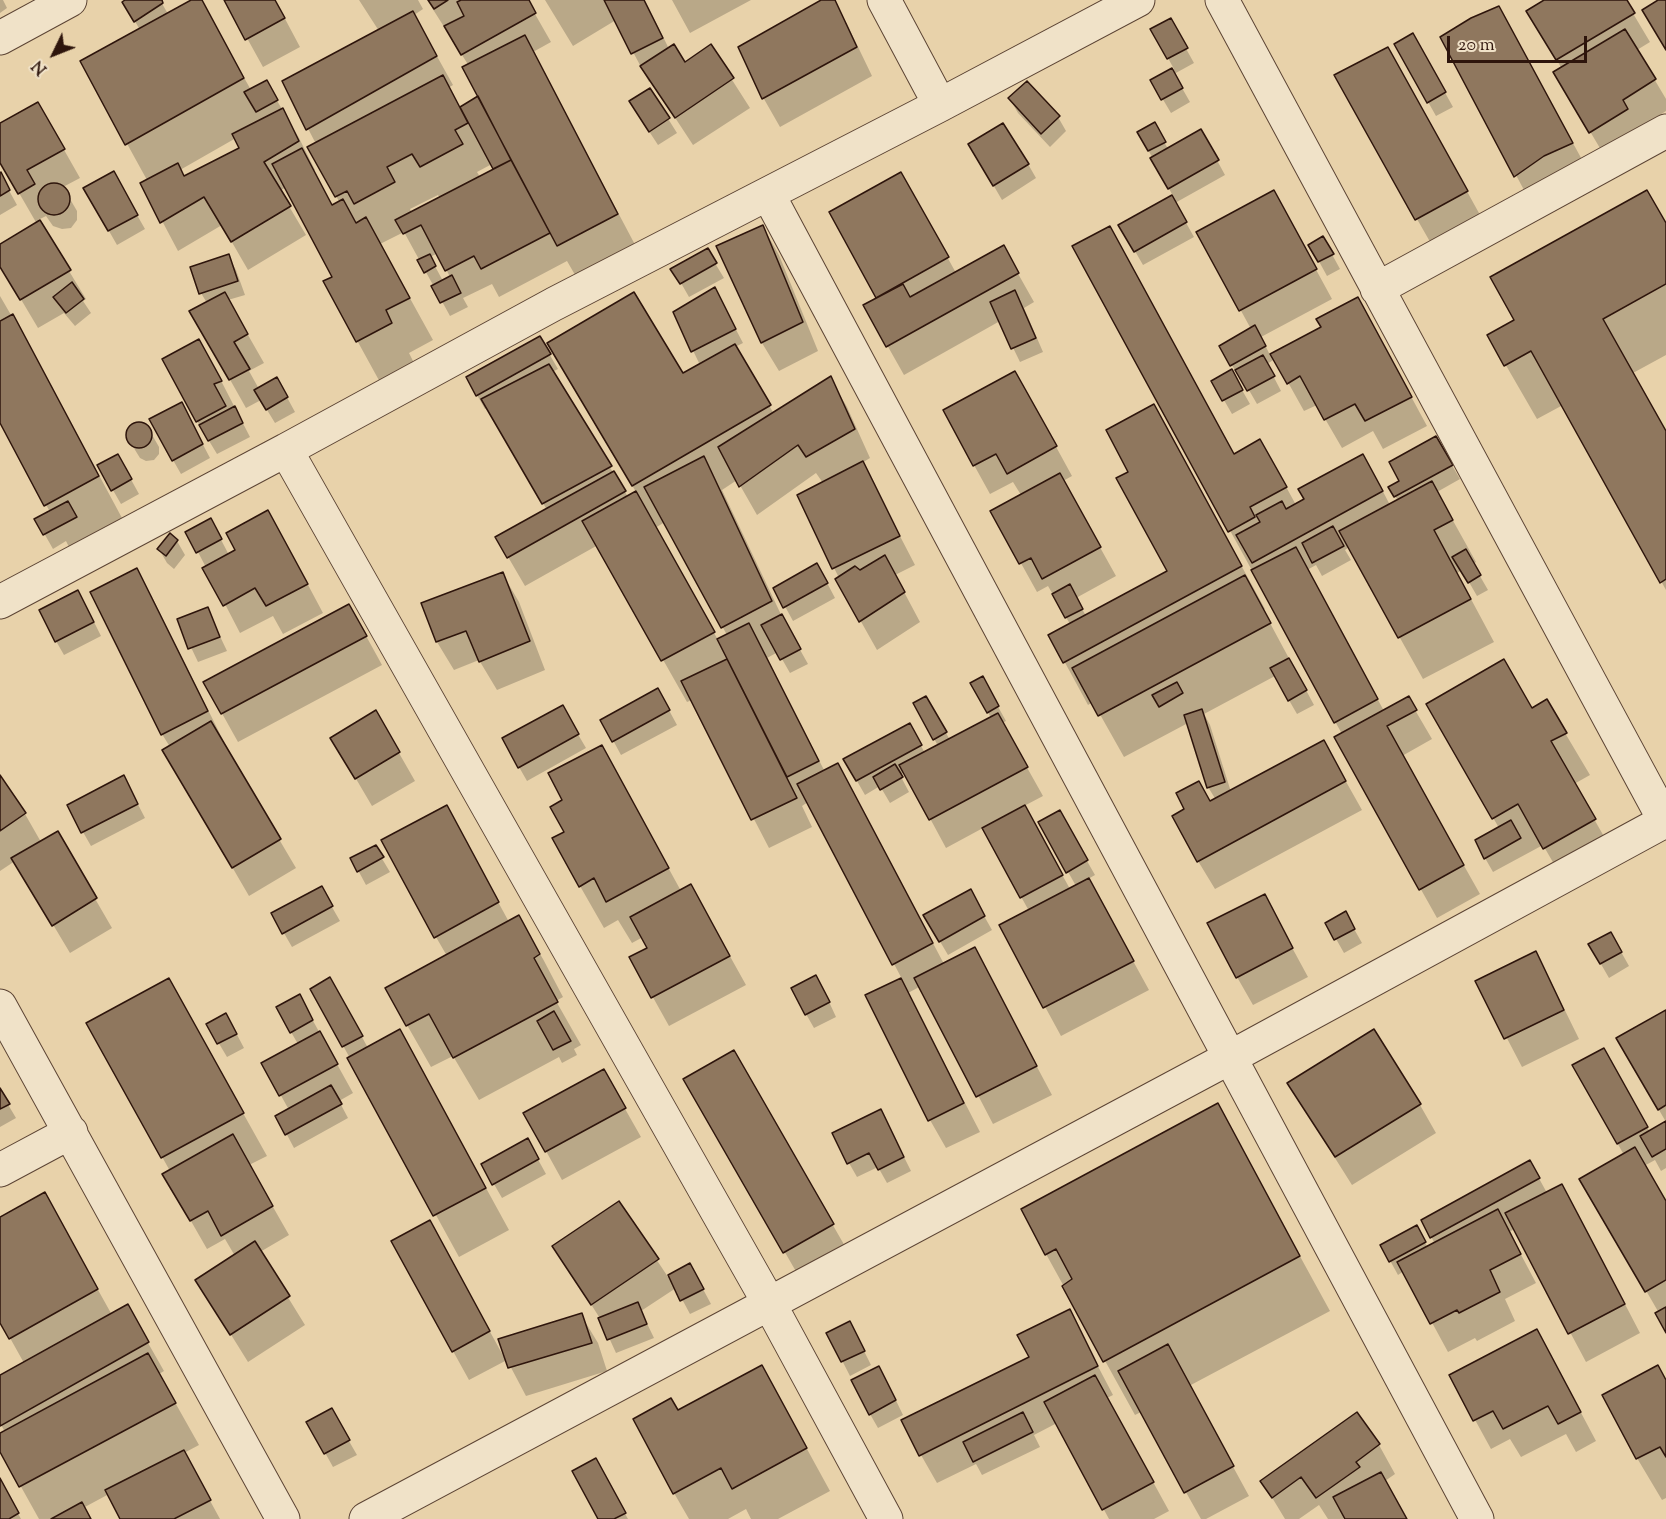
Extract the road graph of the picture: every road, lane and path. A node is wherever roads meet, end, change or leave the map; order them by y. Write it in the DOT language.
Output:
graph roads {
  1 [pos="70,0"];
  2 [pos="884,0"];
  3 [pos="1138,0"];
  4 [pos="1222,0"];
  5 [pos="0,38"];
  6 [pos="940,105"];
  7 [pos="1666,131"];
  8 [pos="768,194"];
  9 [pos="1377,289"];
  10 [pos="286,450"];
  11 [pos="0,602"];
  12 [pos="1666,822"];
  13 [pos="0,1006"];
  14 [pos="1229,1058"];
  15 [pos="71,1132"];
  16 [pos="0,1170"];
  17 [pos="769,1303"];
  18 [pos="283,1519"];
  19 [pos="366,1519"];
  20 [pos="886,1519"];
  21 [pos="1477,1519"];
  1 -- 5 [label="street"];
  2 -- 6 [label="street"];
  3 -- 6 [label="street"];
  4 -- 9 [label="street"];
  6 -- 8 [label="street"];
  7 -- 9 [label="street"];
  8 -- 10 [label="street"];
  8 -- 14 [label="street"];
  9 -- 12 [label="street"];
  10 -- 11 [label="street"];
  10 -- 17 [label="street"];
  12 -- 14 [label="street"];
  13 -- 15 [label="street"];
  14 -- 17 [label="street"];
  14 -- 21 [label="street"];
  15 -- 16 [label="street"];
  15 -- 18 [label="street"];
  17 -- 19 [label="street"];
  17 -- 20 [label="street"];
}
